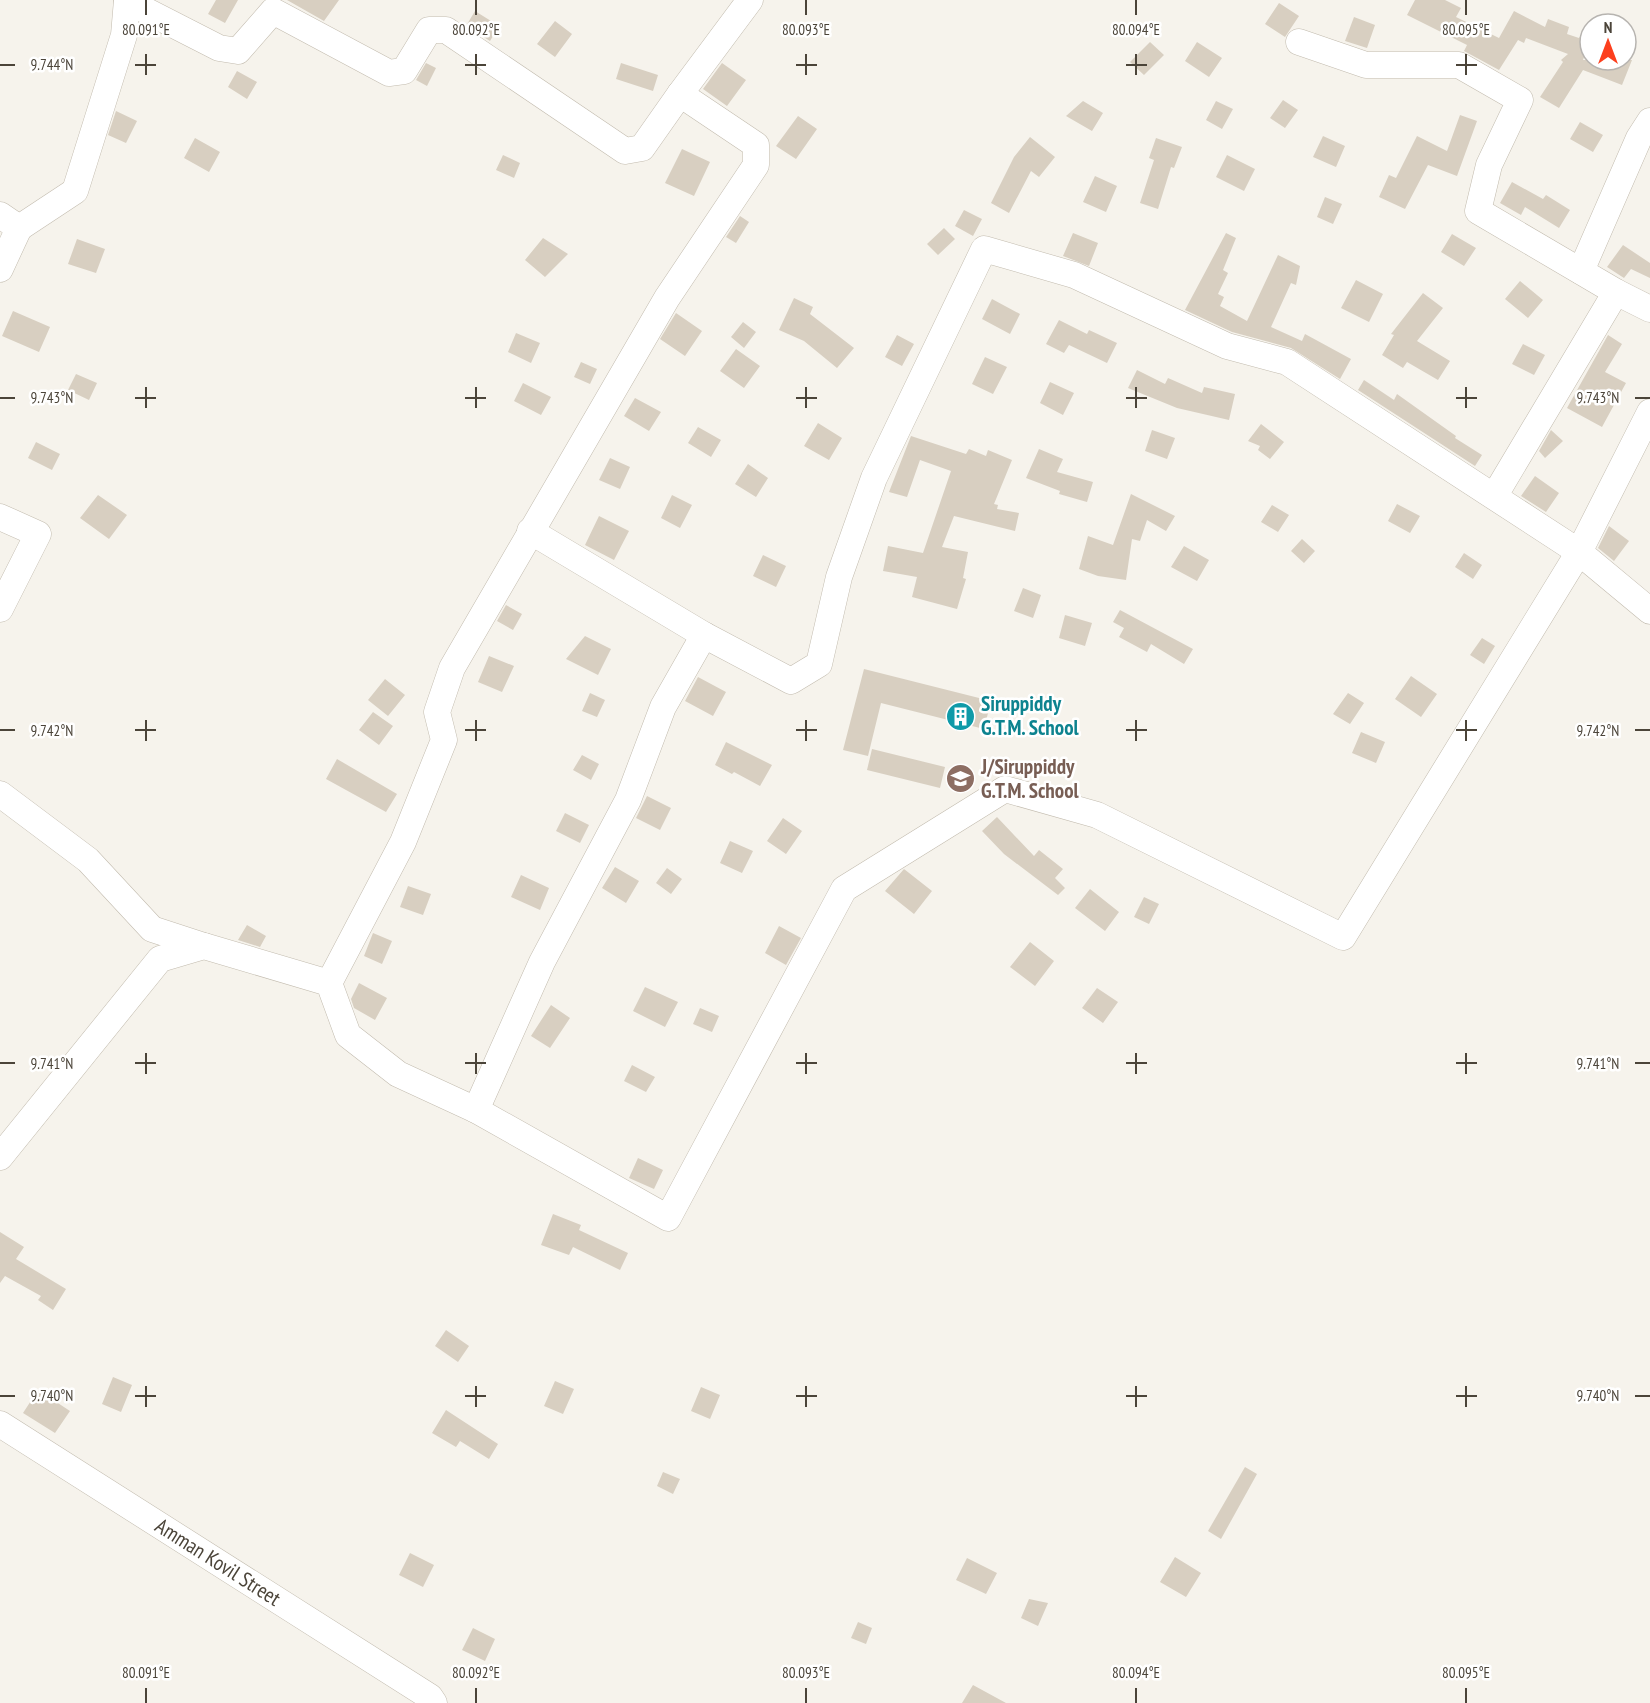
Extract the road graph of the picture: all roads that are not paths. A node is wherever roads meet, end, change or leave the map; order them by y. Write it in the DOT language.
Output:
graph roads {
  1 [pos="127,0"];
  2 [pos="750,0"];
  3 [pos="1299,42"];
  4 [pos="680,94"];
  5 [pos="1650,121"];
  6 [pos="9,222"];
  7 [pos="0,269"];
  8 [pos="1581,271"];
  9 [pos="1616,292"];
  10 [pos="1650,309"];
  11 [pos="1650,412"];
  12 [pos="1495,495"];
  13 [pos="0,517"];
  14 [pos="530,531"];
  15 [pos="1579,552"];
  16 [pos="0,609"];
  17 [pos="1650,612"];
  18 [pos="704,635"];
  19 [pos="0,794"];
  20 [pos="204,946"];
  21 [pos="329,983"];
  22 [pos="476,1110"];
  23 [pos="0,1158"];
  24 [pos="0,1424"];
  25 [pos="434,1703"];
  1 -- 4 [label="street"];
  1 -- 6 [label="street"];
  2 -- 4 [label="street"];
  3 -- 8 [label="street"];
  4 -- 14 [label="street"];
  5 -- 8 [label="street"];
  6 -- 7 [label="street"];
  8 -- 9 [label="street"];
  9 -- 10 [label="street"];
  9 -- 12 [label="street"];
  11 -- 15 [label="street"];
  12 -- 15 [label="street"];
  12 -- 18 [label="street"];
  13 -- 16 [label="street"];
  14 -- 18 [label="street"];
  14 -- 21 [label="street"];
  15 -- 17 [label="street"];
  15 -- 22 [label="street"];
  18 -- 22 [label="street"];
  19 -- 20 [label="street"];
  20 -- 21 [label="street"];
  20 -- 23 [label="street"];
  21 -- 22 [label="street"];
  24 -- 25 [label="street, Amman Kovil Street"];
}
